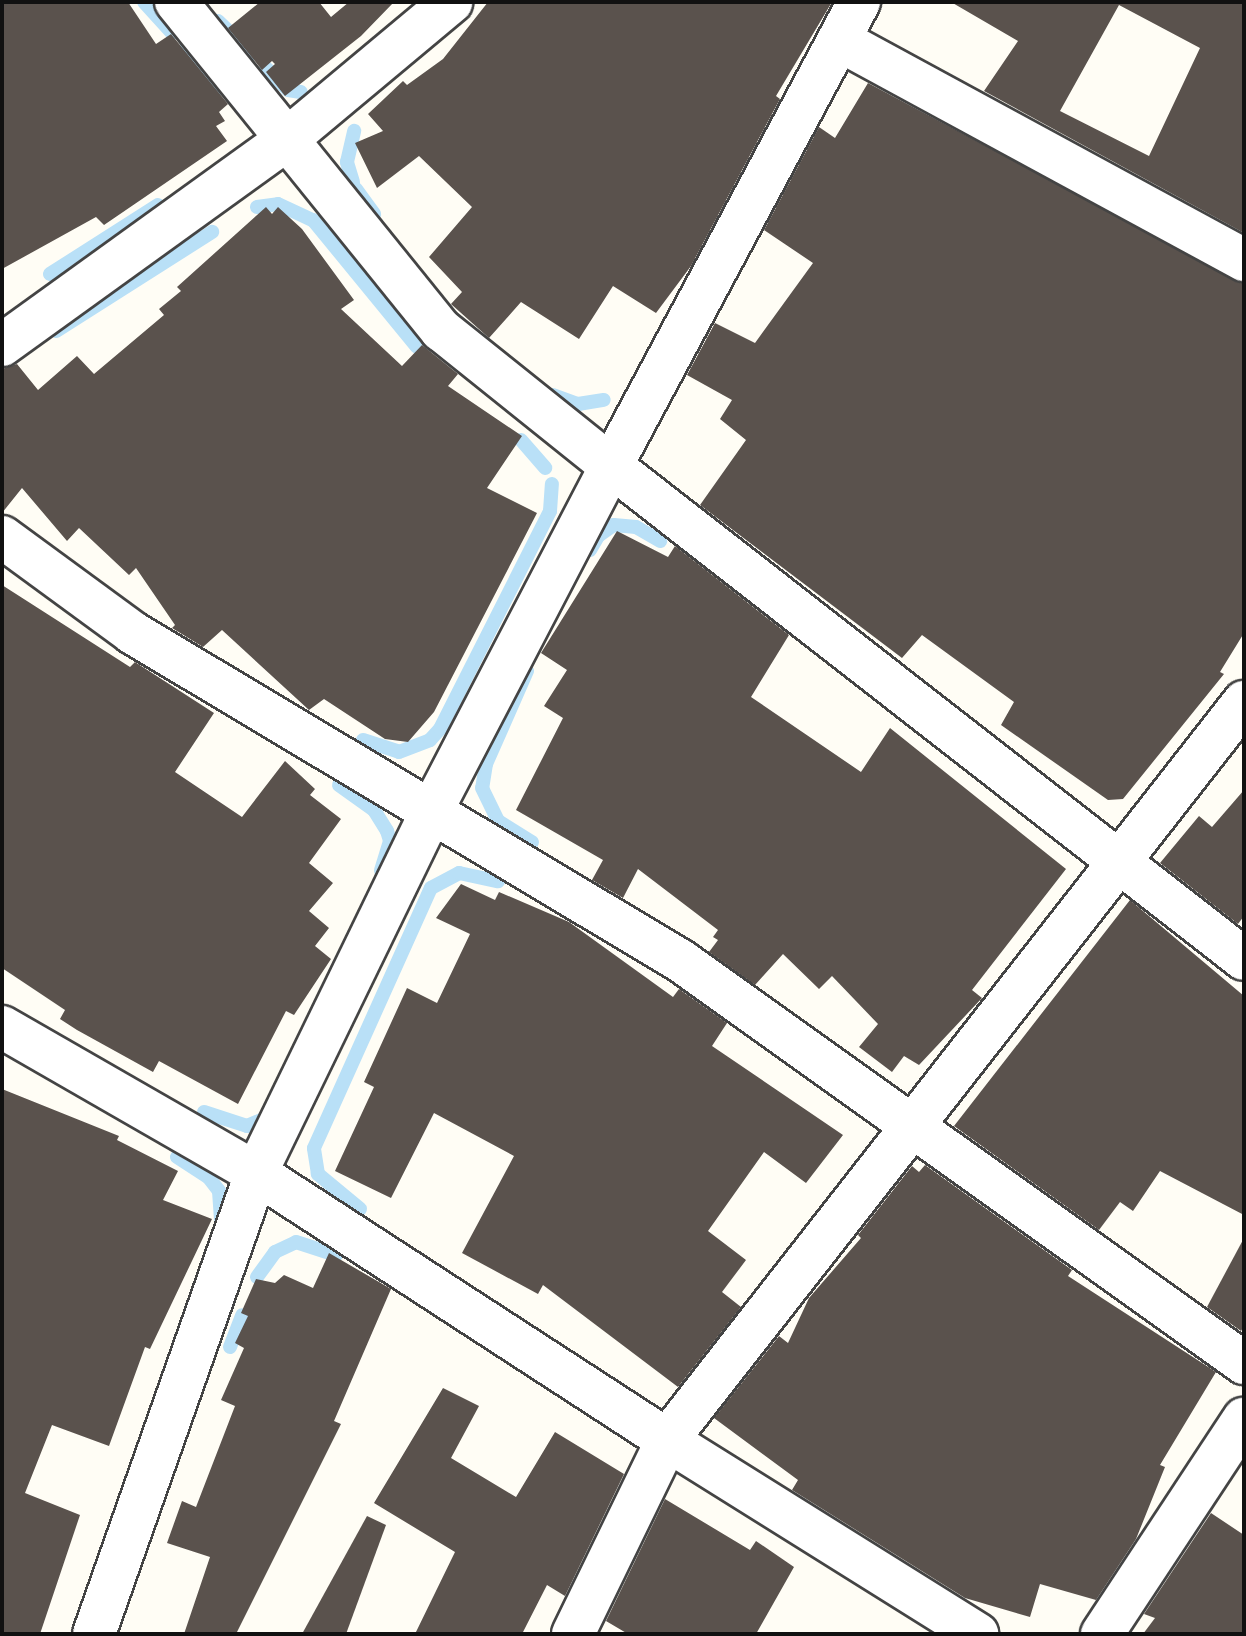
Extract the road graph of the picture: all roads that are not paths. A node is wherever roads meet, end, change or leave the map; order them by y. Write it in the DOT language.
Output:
graph roads {
  1 [pos="176,2"];
  2 [pos="451,2"];
  3 [pos="859,2"];
  4 [pos="839,40"];
  5 [pos="285,141"];
  6 [pos="1244,260"];
  7 [pos="2,345"];
  8 [pos="611,466"];
  9 [pos="2,537"];
  10 [pos="1244,702"];
  11 [pos="433,808"];
  12 [pos="1118,861"];
  13 [pos="1244,959"];
  14 [pos="2,1027"];
  15 [pos="910,1125"];
  16 [pos="256,1173"];
  17 [pos="1244,1363"];
  18 [pos="1244,1419"];
  19 [pos="667,1440"];
  20 [pos="94,1634"];
  21 [pos="573,1634"];
  22 [pos="977,1634"];
  23 [pos="1102,1634"];
  1 -- 5 [label="street"];
  2 -- 5 [label="street"];
  3 -- 4 [label="street"];
  4 -- 6 [label="street"];
  4 -- 8 [label="street"];
  5 -- 7 [label="street"];
  5 -- 8 [label="street"];
  8 -- 11 [label="street"];
  8 -- 12 [label="street"];
  9 -- 11 [label="street"];
  10 -- 12 [label="street"];
  11 -- 15 [label="street"];
  11 -- 16 [label="street"];
  12 -- 13 [label="street"];
  12 -- 15 [label="street"];
  14 -- 16 [label="street"];
  15 -- 17 [label="street"];
  15 -- 19 [label="street"];
  16 -- 19 [label="street"];
  16 -- 20 [label="street"];
  18 -- 23 [label="street"];
  19 -- 21 [label="street"];
  19 -- 22 [label="street"];
}
